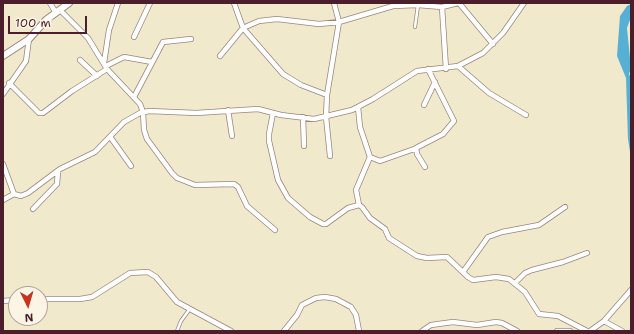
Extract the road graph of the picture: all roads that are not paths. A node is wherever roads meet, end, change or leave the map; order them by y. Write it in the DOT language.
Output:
graph roads {
  1 [pos="50,3"];
  2 [pos="68,3"];
  3 [pos="118,3"];
  4 [pos="150,3"];
  5 [pos="234,3"];
  6 [pos="334,3"];
  7 [pos="459,3"];
  8 [pos="524,3"];
  9 [pos="418,4"];
  10 [pos="442,7"];
  11 [pos="58,11"];
  12 [pos="339,22"];
  13 [pos="243,28"];
  14 [pos="415,28"];
  15 [pos="134,37"];
  16 [pos="29,39"];
  17 [pos="191,39"];
  18 [pos="493,44"];
  19 [pos="3,56"];
  20 [pos="220,56"];
  21 [pos="80,60"];
  22 [pos="152,62"];
  23 [pos="106,66"];
  24 [pos="458,66"];
  25 [pos="428,69"];
  26 [pos="446,69"];
  27 [pos="97,76"];
  28 [pos="435,82"];
  29 [pos="9,83"];
  30 [pos="3,94"];
  31 [pos="327,95"];
  32 [pos="134,97"];
  33 [pos="424,105"];
  34 [pos="358,106"];
  35 [pos="228,110"];
  36 [pos="143,112"];
  37 [pos="273,113"];
  38 [pos="526,115"];
  39 [pos="303,117"];
  40 [pos="326,117"];
  41 [pos="232,136"];
  42 [pos="111,138"];
  43 [pos="304,146"];
  44 [pos="417,148"];
  45 [pos="330,156"];
  46 [pos="370,157"];
  47 [pos="3,164"];
  48 [pos="131,166"];
  49 [pos="426,167"];
  50 [pos="58,171"];
  51 [pos="14,194"];
  52 [pos="3,200"];
  53 [pos="359,205"];
  54 [pos="565,207"];
  55 [pos="33,209"];
  56 [pos="275,230"];
  57 [pos="587,253"];
  58 [pos="463,272"];
  59 [pos="515,283"];
  60 [pos="631,290"];
  61 [pos="48,299"];
  62 [pos="189,310"];
  63 [pos="604,321"];
  64 [pos="177,331"];
  65 [pos="231,331"];
  66 [pos="284,331"];
  67 [pos="359,331"];
  68 [pos="422,331"];
  69 [pos="518,331"];
  70 [pos="557,331"];
  71 [pos="570,331"];
  72 [pos="587,331"];
  73 [pos="590,331"];
  74 [pos="622,331"];
  1 -- 11 [label="street"];
  2 -- 11 [label="street"];
  3 -- 23 [label="street"];
  4 -- 15 [label="street"];
  5 -- 13 [label="street"];
  6 -- 12 [label="street"];
  7 -- 10 [label="street"];
  7 -- 18 [label="street"];
  8 -- 18 [label="street"];
  9 -- 10 [label="street"];
  9 -- 12 [label="street"];
  9 -- 14 [label="lane"];
  10 -- 26 [label="street"];
  11 -- 16 [label="street"];
  11 -- 23 [label="street"];
  12 -- 13 [label="street"];
  12 -- 31 [label="street"];
  13 -- 20 [label="street"];
  13 -- 31 [label="street"];
  16 -- 19 [label="street"];
  16 -- 29 [label="street"];
  17 -- 22 [label="street"];
  18 -- 24 [label="street"];
  21 -- 27 [label="street"];
  22 -- 23 [label="street"];
  22 -- 32 [label="street"];
  23 -- 27 [label="street"];
  23 -- 32 [label="street"];
  24 -- 26 [label="street"];
  24 -- 38 [label="street"];
  25 -- 26 [label="street"];
  25 -- 28 [label="street"];
  25 -- 34 [label="street"];
  27 -- 29 [label="street"];
  28 -- 33 [label="street"];
  28 -- 44 [label="street"];
  29 -- 30 [label="street"];
  31 -- 40 [label="street"];
  32 -- 36 [label="street"];
  34 -- 40 [label="street"];
  34 -- 46 [label="street"];
  35 -- 36 [label="street"];
  35 -- 37 [label="street"];
  35 -- 41 [label="street"];
  36 -- 42 [label="street"];
  36 -- 56 [label="street"];
  37 -- 39 [label="street"];
  37 -- 53 [label="street"];
  39 -- 40 [label="street"];
  39 -- 43 [label="street"];
  40 -- 45 [label="street"];
  42 -- 48 [label="street"];
  42 -- 50 [label="street"];
  44 -- 46 [label="street"];
  44 -- 49 [label="street"];
  46 -- 53 [label="street"];
  47 -- 51 [label="street"];
  50 -- 51 [label="street"];
  50 -- 55 [label="street"];
  51 -- 52 [label="street"];
  53 -- 58 [label="street"];
  54 -- 58 [label="street"];
  57 -- 59 [label="street"];
  58 -- 59 [label="street"];
  59 -- 72 [label="street"];
  60 -- 63 [label="street"];
  61 -- 62 [label="street"];
  62 -- 64 [label="lane"];
  62 -- 65 [label="street"];
  63 -- 73 [label="street"];
  63 -- 74 [label="street"];
  66 -- 67 [label="street"];
  68 -- 69 [label="street"];
  70 -- 71 [label="street"];
}
